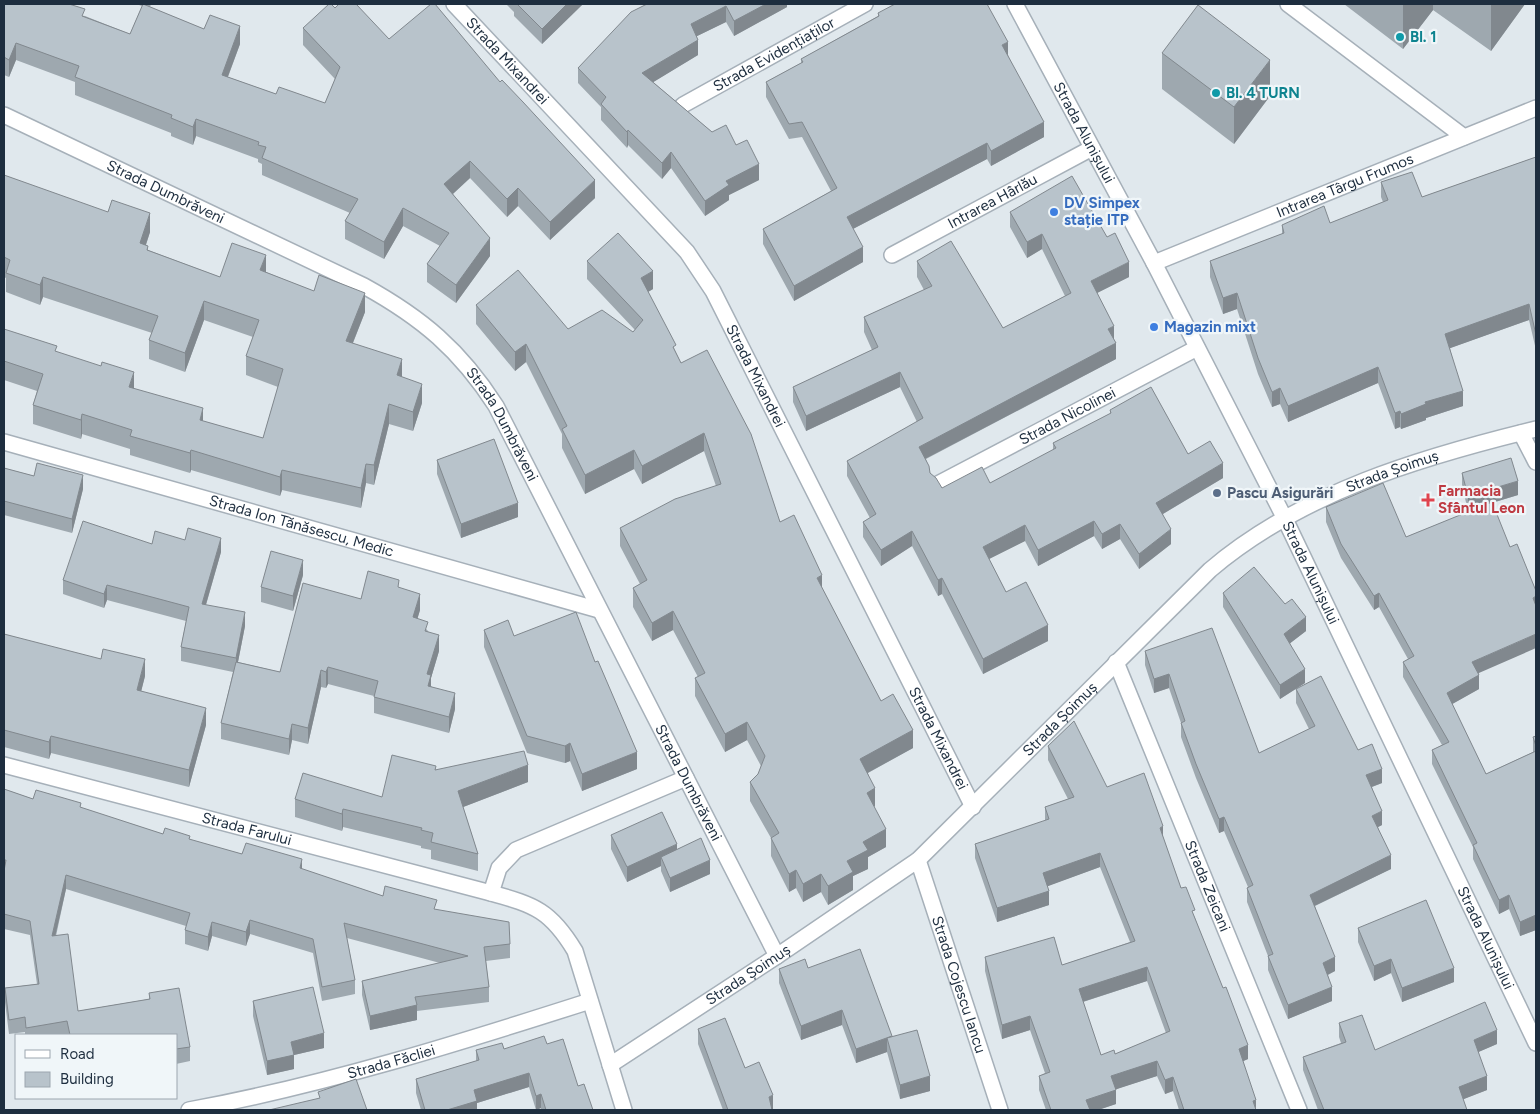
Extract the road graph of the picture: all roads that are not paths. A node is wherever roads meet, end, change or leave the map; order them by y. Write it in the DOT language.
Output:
graph roads {
  1 [pos="454,4"];
  2 [pos="865,4"];
  3 [pos="1015,4"];
  4 [pos="1288,4"];
  5 [pos="683,105"];
  6 [pos="1536,108"];
  7 [pos="4,115"];
  8 [pos="1464,138"];
  9 [pos="1092,148"];
  10 [pos="892,255"];
  11 [pos="1154,263"];
  12 [pos="1197,348"];
  13 [pos="1529,431"];
  14 [pos="4,442"];
  15 [pos="1536,462"];
  16 [pos="938,484"];
  17 [pos="1284,517"];
  18 [pos="599,610"];
  19 [pos="1116,662"];
  20 [pos="4,765"];
  21 [pos="686,778"];
  22 [pos="973,807"];
  23 [pos="918,860"];
  24 [pos="491,893"];
  25 [pos="777,956"];
  26 [pos="590,1001"];
  27 [pos="1536,1042"];
  28 [pos="610,1065"];
  29 [pos="189,1110"];
  30 [pos="624,1110"];
  31 [pos="1000,1110"];
  32 [pos="1299,1110"];
  1 -- 22 [label="street, Strada Mixandrei"];
  2 -- 5 [label="street, Strada Evidențiaților"];
  3 -- 9 [label="street, Strada Alunișului"];
  4 -- 8 [label="street"];
  6 -- 8 [label="street, Intrarea Târgu Frumos"];
  7 -- 18 [label="street, Strada Dumbrăveni"];
  8 -- 11 [label="street, Intrarea Târgu Frumos"];
  9 -- 10 [label="street, Intrarea Hârlău"];
  9 -- 11 [label="street, Strada Alunișului"];
  11 -- 12 [label="street, Strada Alunișului"];
  12 -- 16 [label="street, Strada Nicolinei"];
  12 -- 17 [label="street, Strada Alunișului"];
  13 -- 15 [label="street"];
  13 -- 17 [label="street, Strada Șoimuș"];
  14 -- 18 [label="street, Strada Ion Tănăsescu, Medic"];
  17 -- 19 [label="street, Strada Șoimuș"];
  17 -- 27 [label="street, Strada Alunișului"];
  18 -- 21 [label="street, Strada Dumbrăveni"];
  19 -- 22 [label="street, Strada Șoimuș"];
  19 -- 32 [label="street, Strada Zeicani"];
  20 -- 24 [label="street, Strada Farului"];
  21 -- 24 [label="street"];
  21 -- 25 [label="street, Strada Dumbrăveni"];
  22 -- 23 [label="street, Strada Șoimuș"];
  23 -- 25 [label="street, Strada Șoimuș"];
  23 -- 31 [label="street, Strada Cojescu Iancu"];
  24 -- 26 [label="street, Strada Farului"];
  25 -- 28 [label="street, Strada Șoimuș"];
  26 -- 28 [label="street, Strada Farului"];
  26 -- 29 [label="street, Strada Făcliei"];
  28 -- 30 [label="street, Strada Farului"];
}
